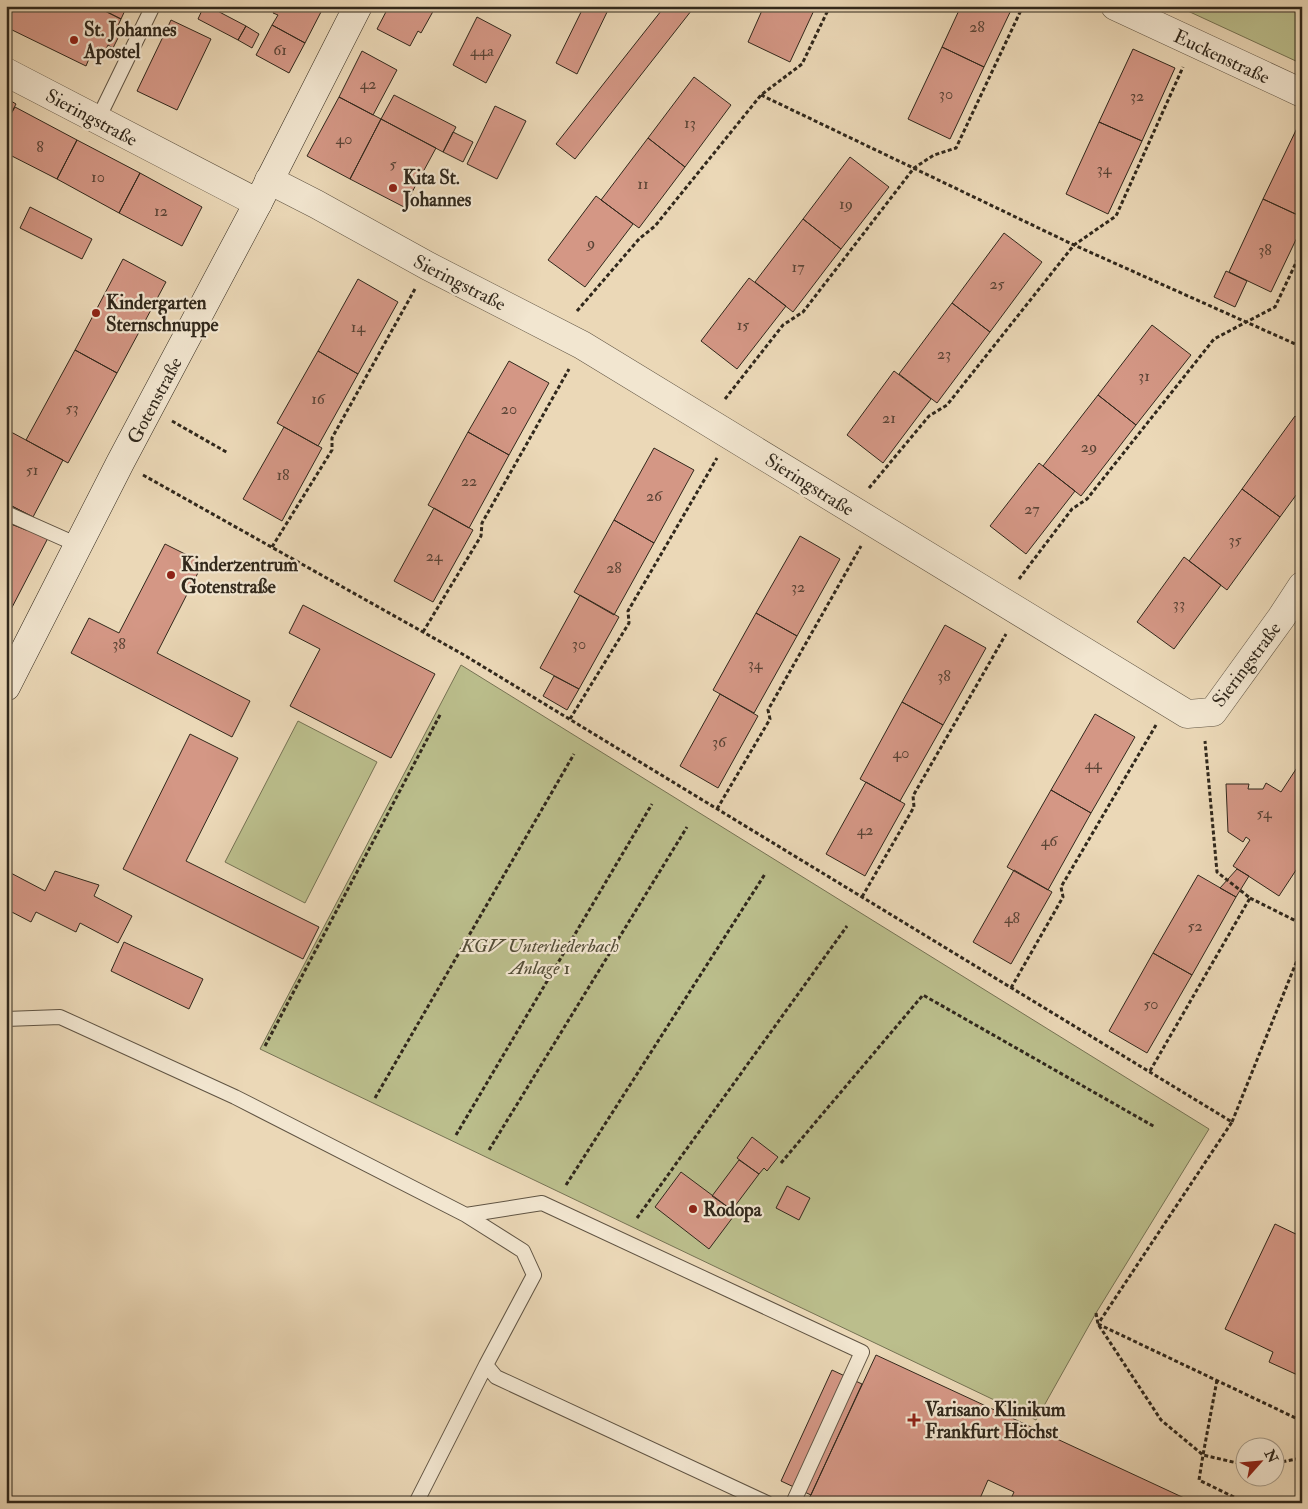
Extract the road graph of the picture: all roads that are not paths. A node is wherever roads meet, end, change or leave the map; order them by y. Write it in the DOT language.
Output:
graph roads {
  1 [pos="1115,6"];
  2 [pos="152,8"];
  3 [pos="354,8"];
  4 [pos="6,72"];
  5 [pos="1302,93"];
  6 [pos="98,119"];
  7 [pos="263,192"];
  8 [pos="6,513"];
  9 [pos="78,546"];
  10 [pos="1302,586"];
  11 [pos="6,687"];
  12 [pos="6,1019"];
  13 [pos="466,1215"];
  14 [pos="486,1365"];
  15 [pos="416,1503"];
  16 [pos="767,1503"];
  17 [pos="793,1503"];
  1 -- 5 [label="street, Euckenstraße"];
  2 -- 6 [label="lane"];
  3 -- 7 [label="street, Gotenstraße"];
  4 -- 6 [label="street, Sieringstraße"];
  6 -- 7 [label="street, Sieringstraße"];
  7 -- 9 [label="street, Gotenstraße"];
  7 -- 10 [label="street, Sieringstraße"];
  8 -- 9 [label="lane"];
  9 -- 11 [label="street, Gotenstraße"];
  12 -- 13 [label="lane"];
  13 -- 14 [label="lane"];
  13 -- 17 [label="lane"];
  14 -- 15 [label="lane"];
  14 -- 16 [label="lane"];
}
